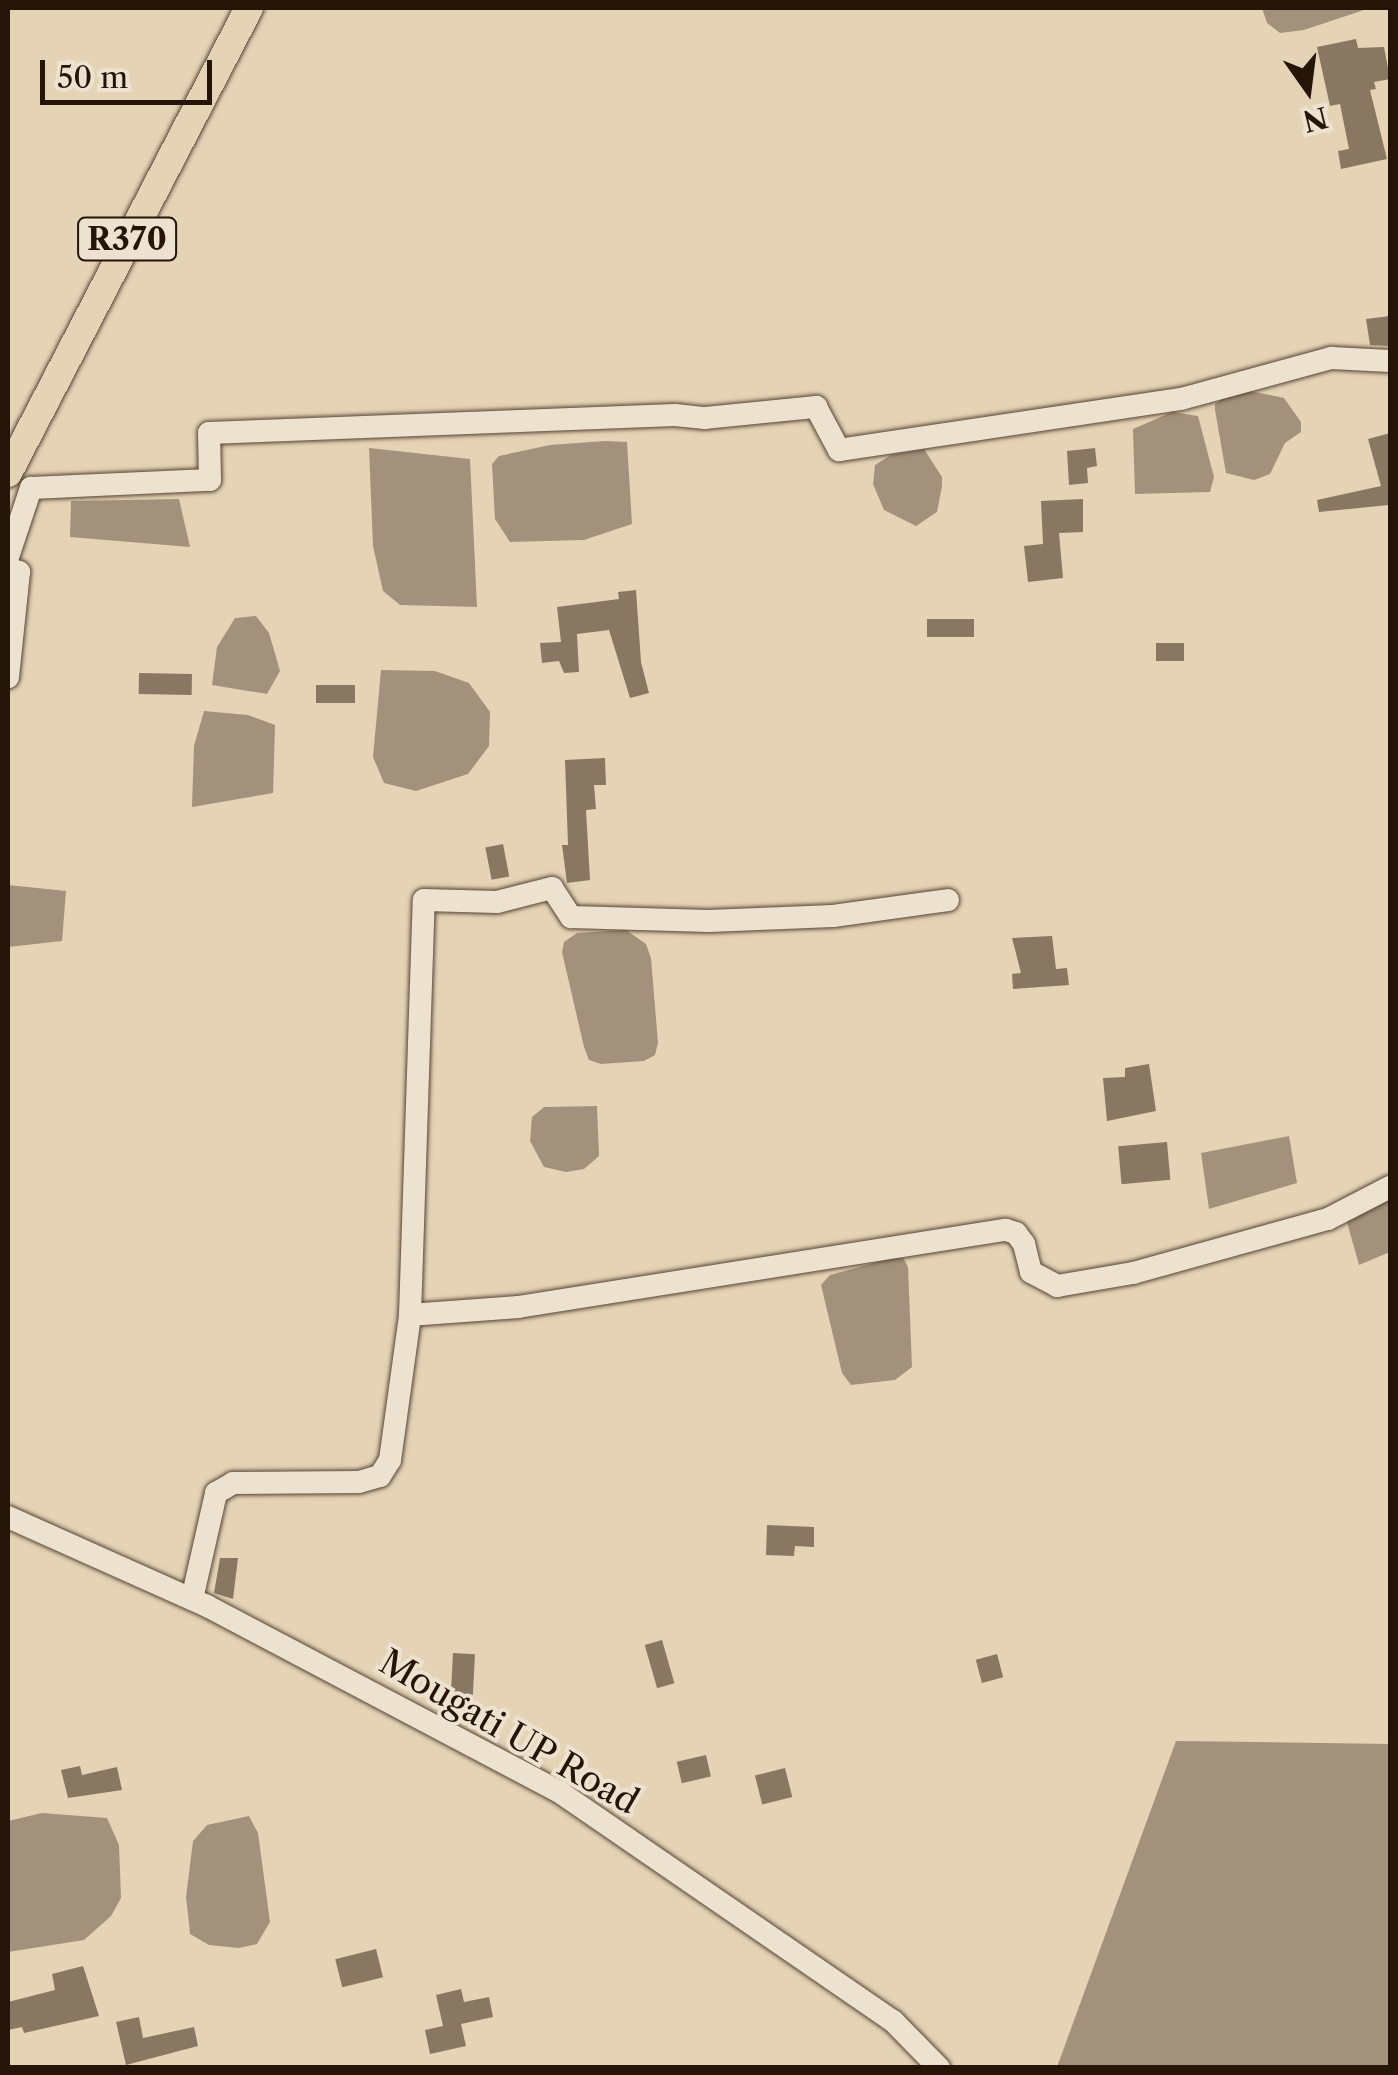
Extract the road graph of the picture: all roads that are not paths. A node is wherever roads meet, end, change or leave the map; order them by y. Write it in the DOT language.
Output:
graph roads {
  1 [pos="249,8"];
  2 [pos="1390,361"];
  3 [pos="8,473"];
  4 [pos="8,558"];
  5 [pos="8,568"];
  6 [pos="8,677"];
  7 [pos="948,900"];
  8 [pos="1390,1187"];
  9 [pos="410,1316"];
  10 [pos="8,1517"];
  11 [pos="192,1599"];
  12 [pos="940,2068"];
  1 -- 3 [label="main road, R370"];
  2 -- 4 [label="street"];
  5 -- 6 [label="street"];
  7 -- 9 [label="street"];
  8 -- 9 [label="street"];
  9 -- 11 [label="street"];
  10 -- 11 [label="street, Mougati UP Road"];
  11 -- 12 [label="street, Mougati UP Road"];
}
